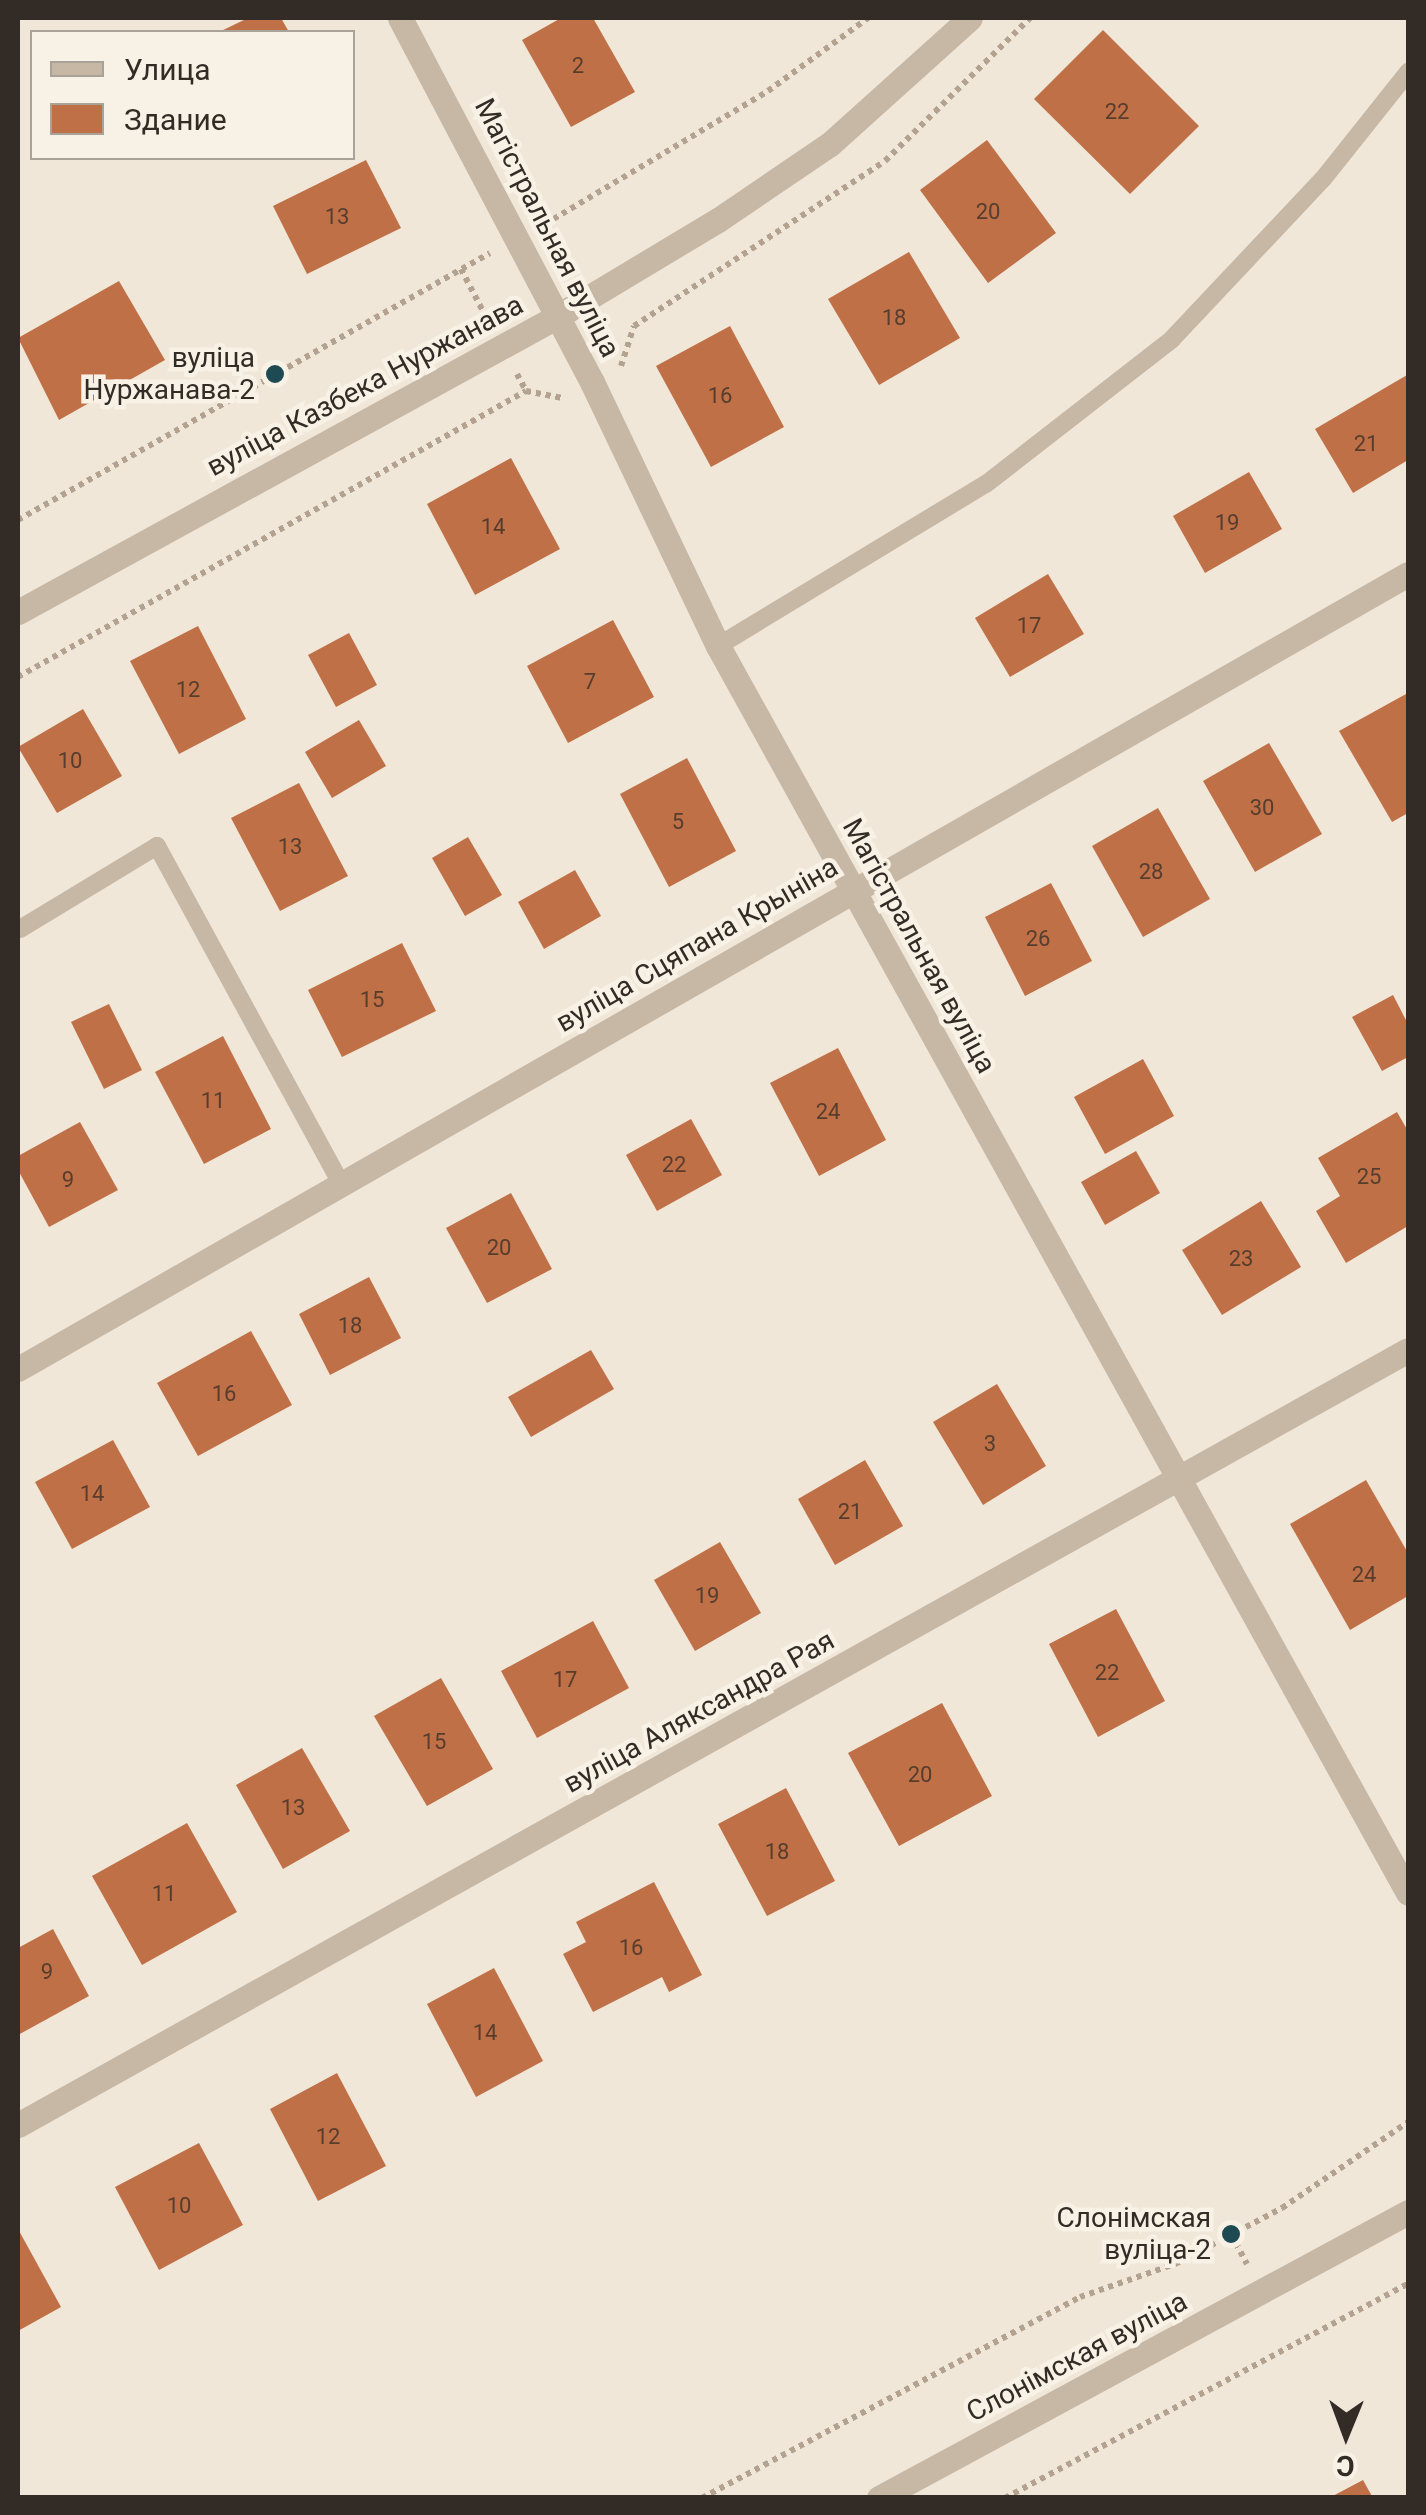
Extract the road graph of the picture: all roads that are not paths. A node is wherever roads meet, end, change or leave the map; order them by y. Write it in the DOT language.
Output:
graph roads {
  1 [pos="400,18"];
  2 [pos="970,18"];
  3 [pos="1408,72"];
  4 [pos="558,316"];
  5 [pos="1408,574"];
  6 [pos="18,612"];
  7 [pos="718,646"];
  8 [pos="852,889"];
  9 [pos="20,930"];
  10 [pos="342,1186"];
  11 [pos="1408,1350"];
  12 [pos="18,1369"];
  13 [pos="1184,1479"];
  14 [pos="1408,1892"];
  15 [pos="18,2126"];
  16 [pos="1408,2212"];
  17 [pos="879,2498"];
  1 -- 4 [label="street, Магістральная вуліца"];
  2 -- 4 [label="street, вуліца Казбека Нуржанава"];
  3 -- 7 [label="lane"];
  4 -- 6 [label="street, вуліца Казбека Нуржанава"];
  4 -- 7 [label="street, Магістральная вуліца"];
  5 -- 8 [label="street, вуліца Сцяпана Крыніна"];
  7 -- 8 [label="street, Магістральная вуліца"];
  8 -- 10 [label="street, вуліца Сцяпана Крыніна"];
  8 -- 13 [label="street, Магістральная вуліца"];
  9 -- 10 [label="lane"];
  10 -- 12 [label="street, вуліца Сцяпана Крыніна"];
  11 -- 13 [label="street, вуліца Аляксандра Рая"];
  13 -- 14 [label="street, Магістральная вуліца"];
  13 -- 15 [label="street, вуліца Аляксандра Рая"];
  16 -- 17 [label="street, Слонімская вуліца"];
}
